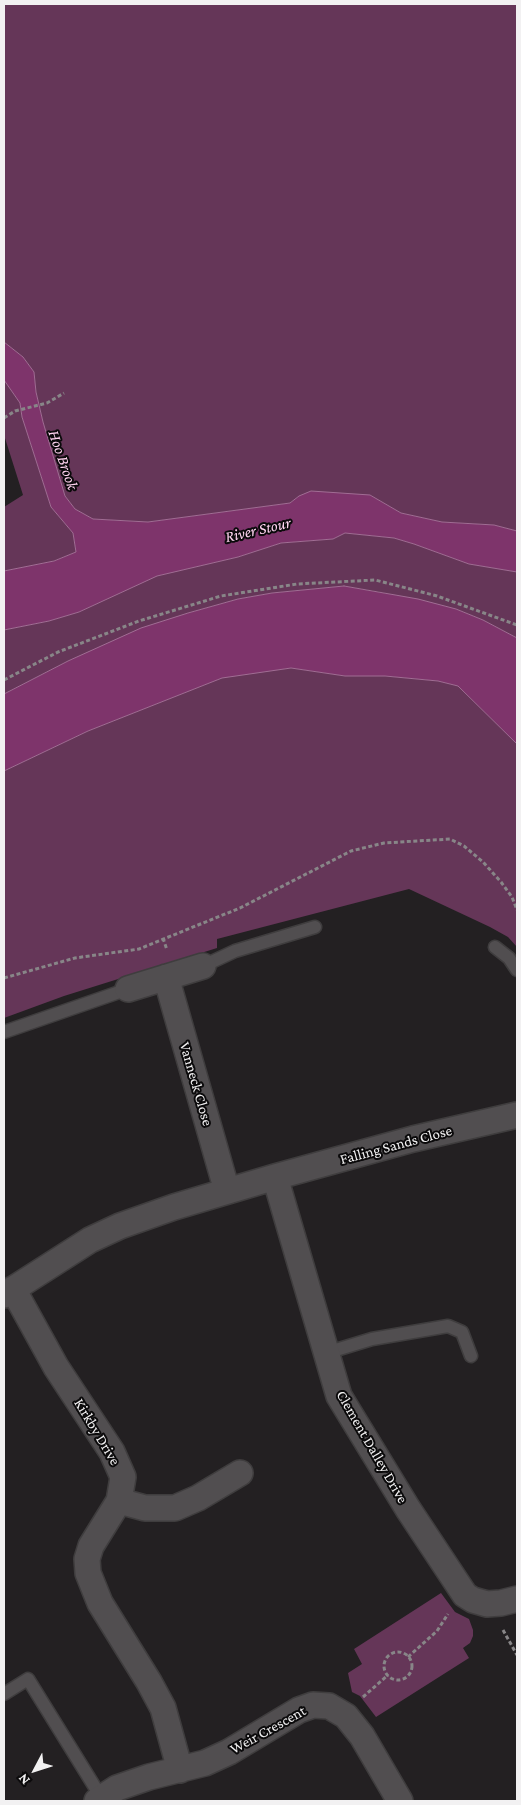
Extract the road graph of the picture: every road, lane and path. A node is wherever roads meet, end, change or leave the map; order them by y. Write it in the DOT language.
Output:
graph roads {
  1 [pos="64,393"];
  2 [pos="4,418"];
  3 [pos="517,625"];
  4 [pos="4,680"];
  5 [pos="517,910"];
  6 [pos="315,927"];
  7 [pos="495,947"];
  8 [pos="203,966"];
  9 [pos="517,970"];
  10 [pos="166,977"];
  11 [pos="4,978"];
  12 [pos="128,989"];
  13 [pos="4,1032"];
  14 [pos="517,1115"];
  15 [pos="275,1177"];
  16 [pos="227,1191"];
  17 [pos="8,1292"];
  18 [pos="326,1353"];
  19 [pos="471,1356"];
  20 [pos="240,1473"];
  21 [pos="119,1501"];
  22 [pos="465,1594"];
  23 [pos="517,1599"];
  24 [pos="408,1657"];
  25 [pos="388,1675"];
  26 [pos="4,1694"];
  27 [pos="346,1716"];
  28 [pos="180,1770"];
  29 [pos="99,1799"];
  30 [pos="400,1801"];
  1 -- 2 [label="path"];
  3 -- 4 [label="path"];
  5 -- 11 [label="path"];
  6 -- 8 [label="lane"];
  7 -- 9 [label="lane"];
  8 -- 10 [label="street"];
  10 -- 12 [label="street"];
  10 -- 16 [label="street, Vanneck Close"];
  12 -- 13 [label="lane"];
  14 -- 15 [label="street, Falling Sands Close"];
  15 -- 16 [label="street, Falling Sands Close"];
  15 -- 18 [label="street, Clement Dalley Drive"];
  16 -- 17 [label="street, Falling Sands Close"];
  17 -- 21 [label="street, Kirkby Drive"];
  18 -- 19 [label="lane"];
  18 -- 22 [label="street, Clement Dalley Drive"];
  20 -- 21 [label="street"];
  21 -- 28 [label="street, Kirkby Drive"];
  22 -- 23 [label="street"];
  22 -- 24 [label="path"];
  24 -- 25 [label="path"];
  24 -- 25 [label="path"];
  25 -- 27 [label="path"];
  26 -- 29 [label="lane"];
  27 -- 28 [label="street, Weir Crescent"];
  27 -- 30 [label="street, Weir Crescent"];
  28 -- 29 [label="street, Weir Crescent"];
}
